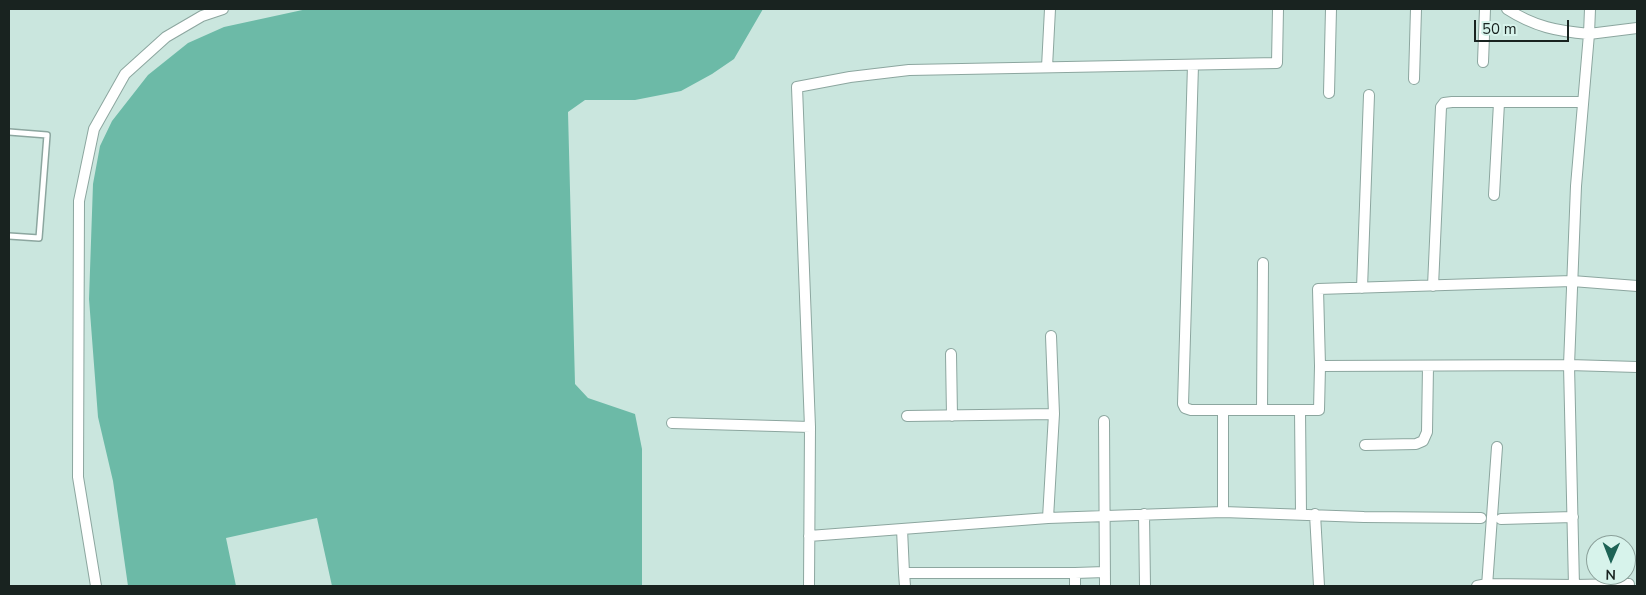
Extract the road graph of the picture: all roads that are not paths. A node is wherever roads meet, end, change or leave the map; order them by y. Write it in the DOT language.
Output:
graph roads {
  1 [pos="223,9"];
  2 [pos="1050,9"];
  3 [pos="1278,9"];
  4 [pos="1332,9"];
  5 [pos="1416,9"];
  6 [pos="1485,9"];
  7 [pos="1508,9"];
  8 [pos="1590,9"];
  9 [pos="1637,28"];
  10 [pos="1589,34"];
  11 [pos="1483,62"];
  12 [pos="1193,65"];
  13 [pos="1047,67"];
  14 [pos="1414,79"];
  15 [pos="1330,93"];
  16 [pos="1369,95"];
  17 [pos="1499,102"];
  18 [pos="1583,102"];
  19 [pos="9,132"];
  20 [pos="1494,195"];
  21 [pos="9,236"];
  22 [pos="1263,263"];
  23 [pos="1572,281"];
  24 [pos="1433,286"];
  25 [pos="1637,286"];
  26 [pos="1362,288"];
  27 [pos="1051,336"];
  28 [pos="951,354"];
  29 [pos="1568,365"];
  30 [pos="1320,366"];
  31 [pos="1428,366"];
  32 [pos="1637,367"];
  33 [pos="1223,410"];
  34 [pos="1262,410"];
  35 [pos="1300,410"];
  36 [pos="1054,414"];
  37 [pos="907,416"];
  38 [pos="952,416"];
  39 [pos="1104,420"];
  40 [pos="672,423"];
  41 [pos="810,427"];
  42 [pos="1365,445"];
  43 [pos="1497,447"];
  44 [pos="1223,512"];
  45 [pos="1144,514"];
  46 [pos="1301,514"];
  47 [pos="1315,514"];
  48 [pos="1106,516"];
  49 [pos="1573,517"];
  50 [pos="1048,518"];
  51 [pos="1481,518"];
  52 [pos="1501,518"];
  53 [pos="902,529"];
  54 [pos="809,536"];
  55 [pos="1105,572"];
  56 [pos="904,573"];
  57 [pos="1075,573"];
  58 [pos="1484,585"];
  59 [pos="1602,585"];
  60 [pos="96,586"];
  61 [pos="810,586"];
  62 [pos="905,586"];
  63 [pos="1076,586"];
  64 [pos="1105,586"];
  65 [pos="1145,586"];
  66 [pos="1319,586"];
  67 [pos="1574,586"];
  1 -- 60 [label="street"];
  2 -- 13 [label="street"];
  3 -- 12 [label="street"];
  4 -- 15 [label="street"];
  5 -- 14 [label="street"];
  6 -- 11 [label="street"];
  7 -- 10 [label="street"];
  8 -- 10 [label="street"];
  9 -- 10 [label="street"];
  10 -- 18 [label="street"];
  12 -- 13 [label="street"];
  12 -- 33 [label="street"];
  13 -- 41 [label="street"];
  16 -- 26 [label="street"];
  17 -- 18 [label="street"];
  17 -- 20 [label="street"];
  17 -- 24 [label="street"];
  18 -- 23 [label="street"];
  19 -- 21 [label="lane"];
  22 -- 34 [label="street"];
  23 -- 24 [label="street"];
  23 -- 25 [label="street"];
  23 -- 29 [label="street"];
  24 -- 26 [label="street"];
  26 -- 30 [label="street"];
  27 -- 36 [label="street"];
  28 -- 38 [label="street"];
  29 -- 31 [label="street"];
  29 -- 32 [label="street"];
  29 -- 49 [label="street"];
  30 -- 31 [label="street"];
  30 -- 35 [label="street"];
  31 -- 42 [label="street"];
  33 -- 34 [label="street"];
  33 -- 44 [label="street"];
  34 -- 35 [label="street"];
  35 -- 46 [label="street"];
  36 -- 38 [label="street"];
  36 -- 50 [label="street"];
  37 -- 38 [label="street"];
  39 -- 48 [label="street"];
  40 -- 41 [label="street"];
  41 -- 54 [label="street"];
  43 -- 58 [label="street"];
  44 -- 45 [label="street"];
  44 -- 46 [label="street"];
  45 -- 48 [label="street"];
  45 -- 65 [label="street"];
  46 -- 47 [label="street"];
  47 -- 51 [label="street"];
  47 -- 66 [label="street"];
  48 -- 50 [label="street"];
  48 -- 55 [label="street"];
  49 -- 52 [label="street"];
  49 -- 67 [label="street"];
  50 -- 53 [label="street"];
  53 -- 54 [label="street"];
  53 -- 56 [label="street"];
  54 -- 61 [label="street"];
  55 -- 57 [label="street"];
  55 -- 64 [label="street"];
  56 -- 57 [label="street"];
  56 -- 62 [label="street"];
  57 -- 63 [label="street"];
  58 -- 67 [label="street"];
  59 -- 67 [label="street"];
}
